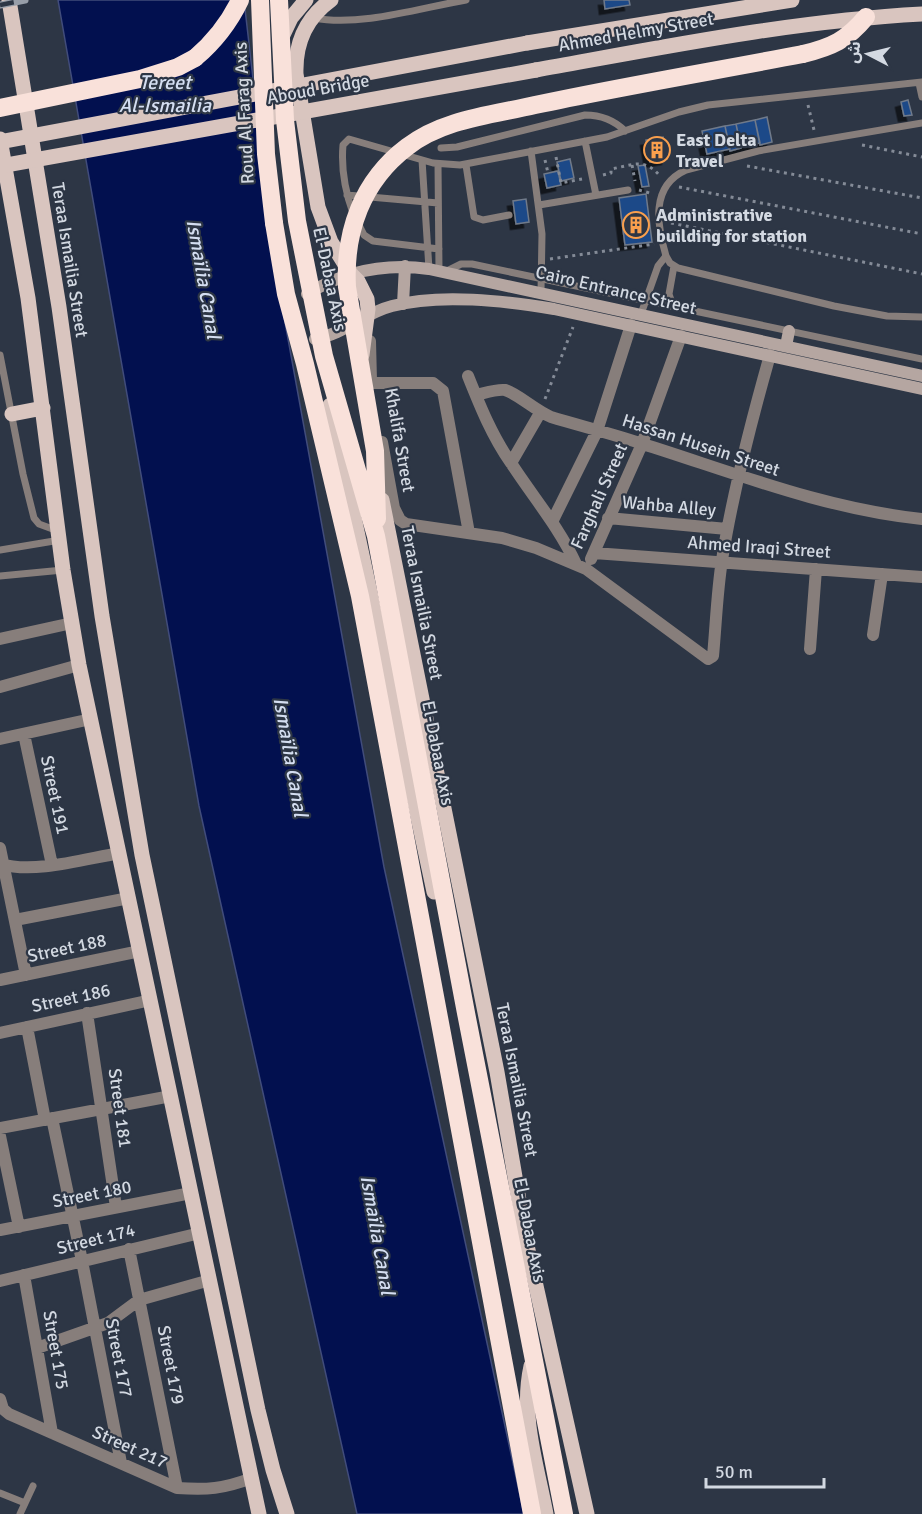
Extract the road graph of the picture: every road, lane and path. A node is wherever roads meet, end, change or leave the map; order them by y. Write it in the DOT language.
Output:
graph roads {
  1 [pos="9,0"];
  2 [pos="240,0"];
  3 [pos="260,0"];
  4 [pos="279,0"];
  5 [pos="306,0"];
  6 [pos="331,0"];
  7 [pos="466,0"];
  8 [pos="698,0"];
  9 [pos="792,0"];
  10 [pos="922,14"];
  11 [pos="688,16"];
  12 [pos="312,17"];
  13 [pos="866,17"];
  14 [pos="527,43"];
  15 [pos="536,70"];
  16 [pos="920,82"];
  17 [pos="807,95"];
  18 [pos="922,97"];
  19 [pos="0,108"];
  20 [pos="922,123"];
  21 [pos="626,131"];
  22 [pos="0,141"];
  23 [pos="585,141"];
  24 [pos="816,141"];
  25 [pos="854,144"];
  26 [pos="554,147"];
  27 [pos="441,148"];
  28 [pos="531,151"];
  29 [pos="922,157"];
  30 [pos="422,160"];
  31 [pos="438,164"];
  32 [pos="740,164"];
  33 [pos="466,165"];
  34 [pos="632,165"];
  35 [pos="0,166"];
  36 [pos="592,177"];
  37 [pos="667,184"];
  38 [pos="628,190"];
  39 [pos="347,195"];
  40 [pos="596,195"];
  41 [pos="660,198"];
  42 [pos="922,198"];
  43 [pos="425,202"];
  44 [pos="438,203"];
  45 [pos="539,206"];
  46 [pos="508,215"];
  47 [pos="660,221"];
  48 [pos="922,234"];
  49 [pos="663,243"];
  50 [pos="428,248"];
  51 [pos="439,249"];
  52 [pos="666,256"];
  53 [pos="543,261"];
  54 [pos="405,266"];
  55 [pos="674,266"];
  56 [pos="438,270"];
  57 [pos="351,274"];
  58 [pos="922,274"];
  59 [pos="541,286"];
  60 [pos="305,295"];
  61 [pos="645,300"];
  62 [pos="404,304"];
  63 [pos="673,306"];
  64 [pos="578,314"];
  65 [pos="641,314"];
  66 [pos="366,317"];
  67 [pos="922,317"];
  68 [pos="631,325"];
  69 [pos="789,331"];
  70 [pos="681,336"];
  71 [pos="315,339"];
  72 [pos="0,344"];
  73 [pos="786,346"];
  74 [pos="770,355"];
  75 [pos="1,356"];
  76 [pos="922,359"];
  77 [pos="468,376"];
  78 [pos="922,376"];
  79 [pos="371,383"];
  80 [pos="922,389"];
  81 [pos="476,395"];
  82 [pos="43,408"];
  83 [pos="540,413"];
  84 [pos="12,414"];
  85 [pos="597,431"];
  86 [pos="642,444"];
  87 [pos="511,463"];
  88 [pos="739,476"];
  89 [pos="608,518"];
  90 [pos="922,519"];
  91 [pos="552,522"];
  92 [pos="727,529"];
  93 [pos="469,533"];
  94 [pos="59,536"];
  95 [pos="376,536"];
  96 [pos="0,550"];
  97 [pos="594,553"];
  98 [pos="721,562"];
  99 [pos="581,566"];
  100 [pos="816,569"];
  101 [pos="63,570"];
  102 [pos="882,574"];
  103 [pos="0,576"];
  104 [pos="922,577"];
  105 [pos="72,623"];
  106 [pos="873,635"];
  107 [pos="0,639"];
  108 [pos="810,649"];
  109 [pos="79,665"];
  110 [pos="0,687"];
  111 [pos="91,719"];
  112 [pos="24,734"];
  113 [pos="0,739"];
  114 [pos="0,848"];
  115 [pos="120,854"];
  116 [pos="2,865"];
  117 [pos="52,865"];
  118 [pos="129,898"];
  119 [pos="15,920"];
  120 [pos="141,951"];
  121 [pos="26,975"];
  122 [pos="0,980"];
  123 [pos="151,1000"];
  124 [pos="87,1013"];
  125 [pos="27,1027"];
  126 [pos="0,1032"];
  127 [pos="171,1096"];
  128 [pos="102,1109"];
  129 [pos="48,1119"];
  130 [pos="0,1128"];
  131 [pos="0,1136"];
  132 [pos="191,1193"];
  133 [pos="116,1208"];
  134 [pos="72,1216"];
  135 [pos="19,1227"];
  136 [pos="0,1230"];
  137 [pos="200,1233"];
  138 [pos="129,1250"];
  139 [pos="82,1261"];
  140 [pos="24,1275"];
  141 [pos="210,1280"];
  142 [pos="0,1281"];
  143 [pos="139,1300"];
  144 [pos="95,1328"];
  145 [pos="37,1348"];
  146 [pos="531,1366"];
  147 [pos="1,1402"];
  148 [pos="52,1432"];
  149 [pos="121,1463"];
  150 [pos="252,1478"];
  151 [pos="33,1485"];
  152 [pos="177,1488"];
  153 [pos="0,1493"];
  154 [pos="25,1503"];
  155 [pos="540,1509"];
  156 [pos="20,1514"];
  157 [pos="259,1514"];
  158 [pos="287,1514"];
  159 [pos="566,1514"];
  160 [pos="587,1514"];
  1 -- 158 [label="main road, Teraa Ismailia Street"];
  2 -- 19 [label="highway, bridge"];
  3 -- 155 [label="highway, Roud Al Farag Axis, bridge"];
  4 -- 95 [label="highway, El-Dabaa Axis, bridge"];
  5 -- 60 [label="main road"];
  6 -- 12 [label="main road, Teraa Ismailia Street"];
  7 -- 12 [label="lane"];
  8 -- 11 [label="main road"];
  9 -- 11 [label="main road, Ahmed Helmy Street"];
  10 -- 13 [label="main road, Ahmed Helmy Street"];
  11 -- 14 [label="main road, Ahmed Helmy Street"];
  12 -- 57 [label="main road, Teraa Ismailia Street"];
  13 -- 15 [label="main road, Ahmed Helmy Street"];
  13 -- 95 [label="highway, bridge"];
  14 -- 22 [label="main road, Aboud Bridge, bridge"];
  15 -- 35 [label="main road, Aboud Bridge, bridge"];
  16 -- 17 [label="lane"];
  16 -- 18 [label="lane"];
  17 -- 21 [label="lane"];
  17 -- 24 [label="path"];
  20 -- 24 [label="lane"];
  21 -- 23 [label="lane"];
  21 -- 27 [label="lane"];
  22 -- 82 [label="main road"];
  23 -- 26 [label="lane"];
  23 -- 36 [label="lane"];
  24 -- 37 [label="lane"];
  25 -- 29 [label="path"];
  26 -- 28 [label="lane"];
  26 -- 36 [label="path"];
  28 -- 33 [label="lane"];
  28 -- 45 [label="lane"];
  30 -- 31 [label="lane"];
  30 -- 39 [label="lane"];
  30 -- 43 [label="lane"];
  31 -- 33 [label="lane"];
  31 -- 44 [label="lane"];
  32 -- 42 [label="path"];
  33 -- 46 [label="lane"];
  34 -- 36 [label="path"];
  34 -- 37 [label="path"];
  34 -- 41 [label="path"];
  36 -- 40 [label="lane"];
  37 -- 41 [label="lane"];
  37 -- 48 [label="path"];
  38 -- 40 [label="lane"];
  39 -- 43 [label="lane"];
  39 -- 50 [label="lane"];
  40 -- 45 [label="lane"];
  41 -- 47 [label="lane"];
  43 -- 44 [label="lane"];
  43 -- 50 [label="lane"];
  44 -- 51 [label="lane"];
  45 -- 53 [label="lane"];
  47 -- 49 [label="lane"];
  47 -- 58 [label="path"];
  49 -- 52 [label="lane"];
  49 -- 53 [label="path"];
  50 -- 51 [label="lane"];
  50 -- 56 [label="lane"];
  51 -- 56 [label="lane"];
  52 -- 55 [label="lane"];
  52 -- 61 [label="lane"];
  53 -- 59 [label="lane"];
  54 -- 56 [label="street, Cairo Entrance Street"];
  54 -- 57 [label="street, Cairo Entrance Street"];
  54 -- 62 [label="street"];
  55 -- 63 [label="lane"];
  55 -- 67 [label="lane"];
  56 -- 59 [label="street, Cairo Entrance Street"];
  57 -- 60 [label="street, Cairo Entrance Street"];
  57 -- 66 [label="main road, Teraa Ismailia Street"];
  59 -- 61 [label="lane"];
  59 -- 65 [label="street, Cairo Entrance Street"];
  60 -- 71 [label="main road"];
  61 -- 63 [label="lane"];
  61 -- 65 [label="lane"];
  62 -- 64 [label="street, Cairo Entrance Street"];
  62 -- 66 [label="street, Cairo Entrance Street"];
  63 -- 69 [label="lane"];
  64 -- 68 [label="street, Cairo Entrance Street"];
  64 -- 83 [label="path"];
  65 -- 73 [label="street, Cairo Entrance Street"];
  66 -- 71 [label="street, Cairo Entrance Street"];
  66 -- 79 [label="street, Khalifa Street"];
  66 -- 160 [label="main road, Teraa Ismailia Street"];
  68 -- 70 [label="street, Cairo Entrance Street"];
  68 -- 85 [label="street"];
  69 -- 73 [label="street"];
  69 -- 76 [label="lane"];
  70 -- 74 [label="street, Cairo Entrance Street"];
  70 -- 86 [label="street, Farghali Street"];
  71 -- 146 [label="main road"];
  72 -- 75 [label="lane"];
  73 -- 78 [label="street, Cairo Entrance Street"];
  74 -- 80 [label="street, Cairo Entrance Street"];
  74 -- 88 [label="street"];
  75 -- 84 [label="lane"];
  77 -- 81 [label="street"];
  79 -- 93 [label="street, Khalifa Street"];
  79 -- 93 [label="street"];
  81 -- 83 [label="street, Hassan Husein Street"];
  81 -- 87 [label="street"];
  82 -- 84 [label="main road"];
  82 -- 94 [label="main road"];
  83 -- 85 [label="street, Hassan Husein Street"];
  83 -- 87 [label="street"];
  84 -- 94 [label="lane"];
  85 -- 86 [label="street, Hassan Husein Street"];
  85 -- 91 [label="street"];
  86 -- 88 [label="street, Hassan Husein Street"];
  86 -- 89 [label="street, Farghali Street"];
  87 -- 91 [label="street"];
  88 -- 90 [label="street, Hassan Husein Street"];
  88 -- 92 [label="street"];
  89 -- 92 [label="street, Wahba Alley"];
  89 -- 97 [label="street, Farghali Street"];
  91 -- 99 [label="street"];
  92 -- 98 [label="street"];
  93 -- 99 [label="street, Khalifa Street"];
  94 -- 96 [label="lane"];
  94 -- 101 [label="main road"];
  95 -- 159 [label="highway, El-Dabaa Axis, bridge"];
  97 -- 98 [label="street, Ahmed Iraqi Street"];
  97 -- 99 [label="street, Farghali Street"];
  98 -- 99 [label="street"];
  98 -- 100 [label="street, Ahmed Iraqi Street"];
  100 -- 102 [label="street, Ahmed Iraqi Street"];
  100 -- 108 [label="street"];
  101 -- 103 [label="lane"];
  101 -- 105 [label="main road"];
  102 -- 104 [label="street, Ahmed Iraqi Street"];
  102 -- 106 [label="street"];
  105 -- 107 [label="street"];
  105 -- 109 [label="main road"];
  109 -- 110 [label="street"];
  109 -- 111 [label="main road"];
  111 -- 112 [label="street"];
  111 -- 115 [label="main road"];
  112 -- 113 [label="street"];
  112 -- 117 [label="street, Street 191"];
  114 -- 116 [label="street"];
  115 -- 117 [label="street"];
  115 -- 118 [label="main road"];
  116 -- 117 [label="street"];
  116 -- 119 [label="street"];
  118 -- 119 [label="street"];
  118 -- 120 [label="main road"];
  119 -- 121 [label="street"];
  120 -- 121 [label="street, Street 188"];
  120 -- 123 [label="main road"];
  121 -- 122 [label="street, Street 188"];
  123 -- 124 [label="street, Street 186"];
  123 -- 127 [label="main road"];
  124 -- 125 [label="street, Street 186"];
  124 -- 128 [label="street, Street 181"];
  125 -- 126 [label="street, Street 186"];
  125 -- 129 [label="street, Street 177"];
  127 -- 128 [label="street"];
  127 -- 132 [label="main road"];
  128 -- 129 [label="street"];
  128 -- 133 [label="street, Street 181"];
  129 -- 130 [label="street"];
  129 -- 134 [label="street, Street 177"];
  131 -- 135 [label="street"];
  132 -- 133 [label="street, Street 180"];
  132 -- 137 [label="main road"];
  133 -- 134 [label="street, Street 180"];
  134 -- 135 [label="street, Street 180"];
  134 -- 139 [label="street, Street 177"];
  135 -- 136 [label="street, Street 180"];
  137 -- 138 [label="street, Street 174"];
  137 -- 141 [label="main road"];
  138 -- 139 [label="street, Street 174"];
  138 -- 143 [label="street, Street 179"];
  139 -- 140 [label="street, Street 174"];
  139 -- 144 [label="street, Street 177"];
  140 -- 142 [label="street, Street 174"];
  140 -- 145 [label="street, Street 175"];
  141 -- 143 [label="street"];
  141 -- 150 [label="main road"];
  143 -- 144 [label="street"];
  143 -- 152 [label="street, Street 179"];
  144 -- 145 [label="street"];
  144 -- 149 [label="street, Street 177"];
  145 -- 148 [label="street, Street 175"];
  146 -- 155 [label="main road"];
  146 -- 159 [label="main road"];
  147 -- 148 [label="street, Street 217"];
  148 -- 149 [label="street, Street 217"];
  149 -- 152 [label="street, Street 217"];
  150 -- 152 [label="street, Street 217"];
  150 -- 157 [label="main road"];
  151 -- 154 [label="lane"];
  153 -- 154 [label="lane"];
  154 -- 156 [label="lane"];
}
